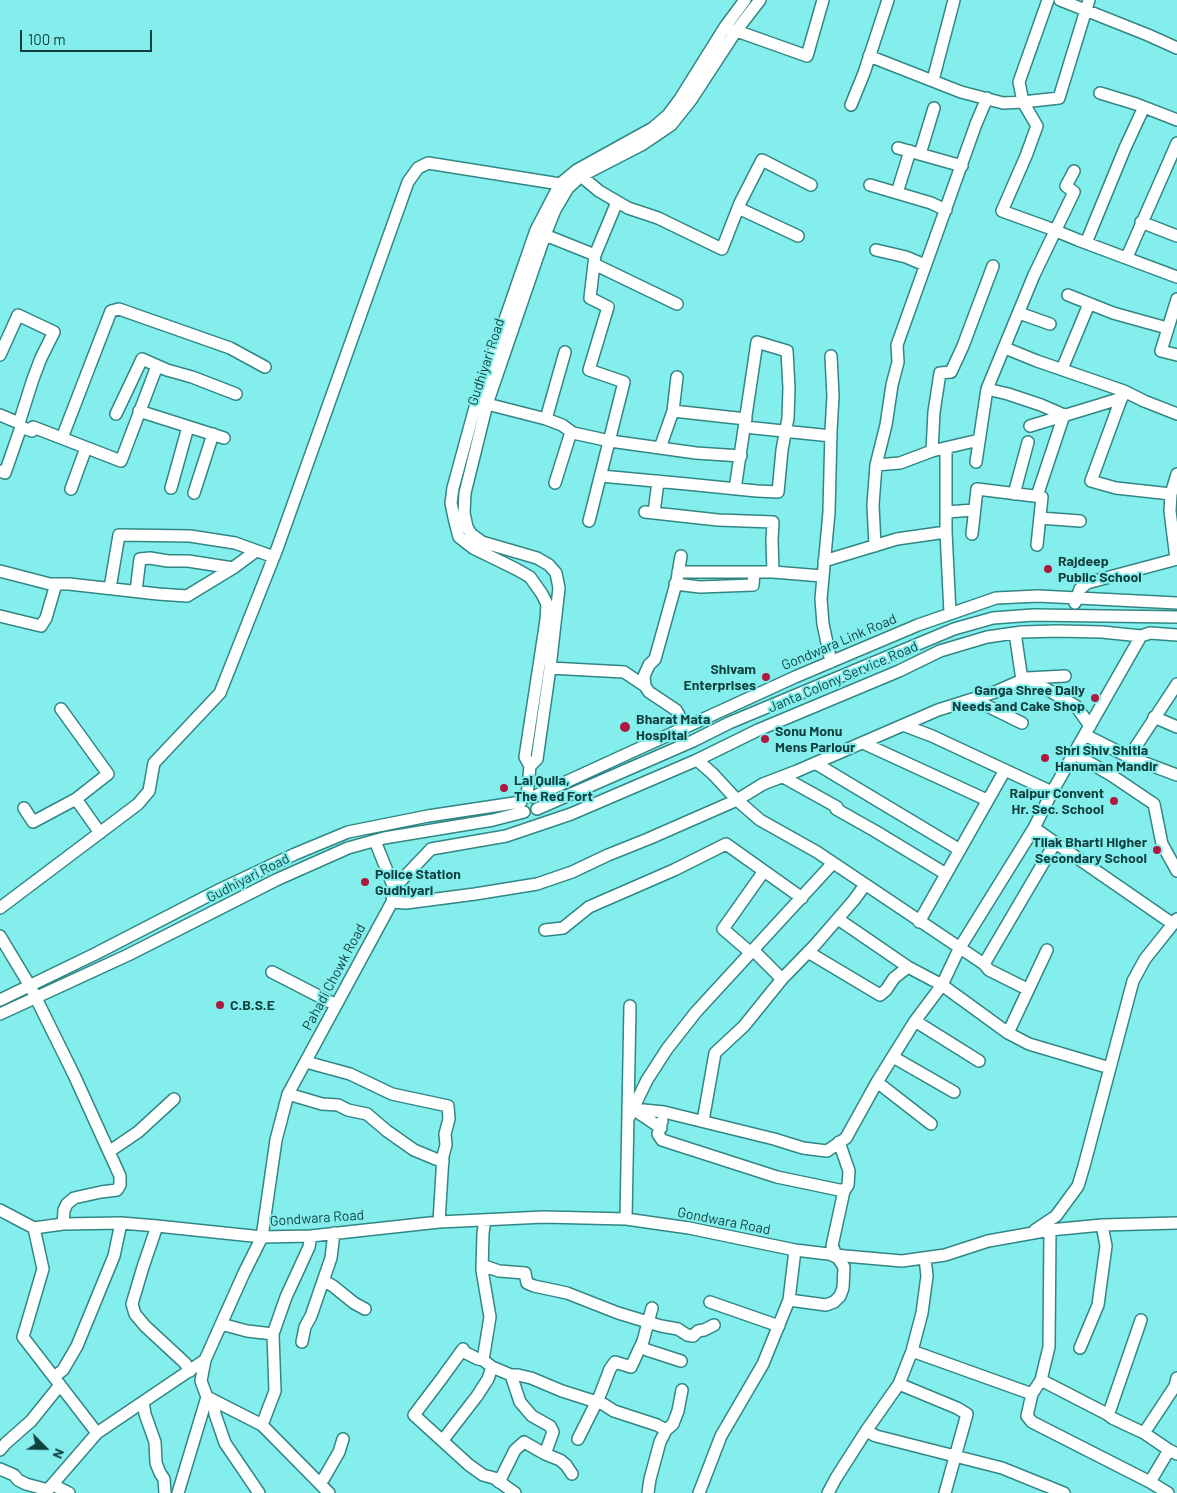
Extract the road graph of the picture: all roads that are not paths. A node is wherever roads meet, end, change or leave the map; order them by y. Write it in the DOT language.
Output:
graph roads {
  1 [pos="745,0"];
  2 [pos="760,0"];
  3 [pos="824,0"];
  4 [pos="888,0"];
  5 [pos="954,0"];
  6 [pos="1048,0"];
  7 [pos="1060,0"];
  8 [pos="1087,5"];
  9 [pos="731,29"];
  10 [pos="1177,48"];
  11 [pos="869,56"];
  12 [pos="933,80"];
  13 [pos="1100,93"];
  14 [pos="987,98"];
  15 [pos="1023,102"];
  16 [pos="851,105"];
  17 [pos="1144,107"];
  18 [pos="934,108"];
  19 [pos="1177,120"];
  20 [pos="1177,143"];
  21 [pos="898,148"];
  22 [pos="915,152"];
  23 [pos="962,166"];
  24 [pos="1074,171"];
  25 [pos="581,176"];
  26 [pos="560,184"];
  27 [pos="811,185"];
  28 [pos="870,185"];
  29 [pos="897,193"];
  30 [pos="617,202"];
  31 [pos="738,208"];
  32 [pos="946,210"];
  33 [pos="1141,222"];
  34 [pos="1055,230"];
  35 [pos="545,235"];
  36 [pos="798,236"];
  37 [pos="1177,236"];
  38 [pos="1086,243"];
  39 [pos="876,250"];
  40 [pos="1127,257"];
  41 [pos="594,260"];
  42 [pos="925,265"];
  43 [pos="993,266"];
  44 [pos="1177,277"];
  45 [pos="1068,296"];
  46 [pos="1177,300"];
  47 [pos="677,304"];
  48 [pos="1089,304"];
  49 [pos="1019,313"];
  50 [pos="1050,324"];
  51 [pos="1167,328"];
  52 [pos="1004,348"];
  53 [pos="565,352"];
  54 [pos="0,355"];
  55 [pos="1177,355"];
  56 [pos="832,356"];
  57 [pos="157,366"];
  58 [pos="265,367"];
  59 [pos="1062,370"];
  60 [pos="677,377"];
  61 [pos="988,389"];
  62 [pos="236,394"];
  63 [pos="1123,394"];
  64 [pos="488,404"];
  65 [pos="139,411"];
  66 [pos="672,411"];
  67 [pos="116,414"];
  68 [pos="1177,414"];
  69 [pos="0,415"];
  70 [pos="1064,415"];
  71 [pos="546,419"];
  72 [pos="745,423"];
  73 [pos="20,425"];
  74 [pos="1030,426"];
  75 [pos="188,427"];
  76 [pos="785,431"];
  77 [pos="571,432"];
  78 [pos="831,436"];
  79 [pos="62,438"];
  80 [pos="978,440"];
  81 [pos="610,441"];
  82 [pos="1028,442"];
  83 [pos="86,448"];
  84 [pos="660,448"];
  85 [pos="946,448"];
  86 [pos="932,451"];
  87 [pos="740,456"];
  88 [pos="976,462"];
  89 [pos="876,465"];
  90 [pos="0,471"];
  91 [pos="1177,474"];
  92 [pos="601,476"];
  93 [pos="658,481"];
  94 [pos="555,483"];
  95 [pos="171,488"];
  96 [pos="70,489"];
  97 [pos="735,489"];
  98 [pos="453,492"];
  99 [pos="194,493"];
  100 [pos="465,493"];
  101 [pos="1014,494"];
  102 [pos="1171,494"];
  103 [pos="1037,496"];
  104 [pos="974,510"];
  105 [pos="946,512"];
  106 [pos="1040,518"];
  107 [pos="589,521"];
  108 [pos="1080,521"];
  109 [pos="946,532"];
  110 [pos="972,534"];
  111 [pos="1037,545"];
  112 [pos="875,546"];
  113 [pos="256,551"];
  114 [pos="681,556"];
  115 [pos="274,557"];
  116 [pos="1176,559"];
  117 [pos="824,561"];
  118 [pos="233,568"];
  119 [pos="0,572"];
  120 [pos="678,572"];
  121 [pos="754,572"];
  122 [pos="773,572"];
  123 [pos="822,576"];
  124 [pos="56,584"];
  125 [pos="675,584"];
  126 [pos="110,588"];
  127 [pos="136,591"];
  128 [pos="1076,598"];
  129 [pos="1177,603"];
  130 [pos="950,613"];
  131 [pos="1074,615"];
  132 [pos="0,616"];
  133 [pos="1177,617"];
  134 [pos="1015,633"];
  135 [pos="1177,635"];
  136 [pos="1140,636"];
  137 [pos="831,662"];
  138 [pos="550,668"];
  139 [pos="1065,676"];
  140 [pos="1025,679"];
  141 [pos="1177,685"];
  142 [pos="645,686"];
  143 [pos="974,699"];
  144 [pos="61,709"];
  145 [pos="1154,717"];
  146 [pos="1022,723"];
  147 [pos="903,725"];
  148 [pos="685,726"];
  149 [pos="1177,727"];
  150 [pos="1087,731"];
  151 [pos="864,743"];
  152 [pos="1073,753"];
  153 [pos="1129,757"];
  154 [pos="697,760"];
  155 [pos="815,763"];
  156 [pos="530,766"];
  157 [pos="1005,770"];
  158 [pos="1177,775"];
  159 [pos="783,776"];
  160 [pos="1052,792"];
  161 [pos="76,799"];
  162 [pos="737,800"];
  163 [pos="987,800"];
  164 [pos="529,805"];
  165 [pos="24,808"];
  166 [pos="537,826"];
  167 [pos="1034,828"];
  168 [pos="100,833"];
  169 [pos="375,841"];
  170 [pos="1055,843"];
  171 [pos="960,850"];
  172 [pos="833,863"];
  173 [pos="764,870"];
  174 [pos="1177,871"];
  175 [pos="946,874"];
  176 [pos="865,885"];
  177 [pos="394,888"];
  178 [pos="802,898"];
  179 [pos="392,902"];
  180 [pos="0,908"];
  181 [pos="838,919"];
  182 [pos="919,922"];
  183 [pos="1175,922"];
  184 [pos="544,930"];
  185 [pos="0,936"];
  186 [pos="959,949"];
  187 [pos="1047,950"];
  188 [pos="752,952"];
  189 [pos="808,952"];
  190 [pos="984,964"];
  191 [pos="908,967"];
  192 [pos="272,972"];
  193 [pos="782,979"];
  194 [pos="942,985"];
  195 [pos="30,986"];
  196 [pos="1028,989"];
  197 [pos="36,997"];
  198 [pos="0,1000"];
  199 [pos="336,1005"];
  200 [pos="630,1006"];
  201 [pos="0,1014"];
  202 [pos="915,1021"];
  203 [pos="1008,1033"];
  204 [pos="893,1057"];
  205 [pos="979,1061"];
  206 [pos="306,1062"];
  207 [pos="1110,1068"];
  208 [pos="877,1082"];
  209 [pos="954,1092"];
  210 [pos="288,1094"];
  211 [pos="174,1099"];
  212 [pos="664,1112"];
  213 [pos="630,1114"];
  214 [pos="703,1121"];
  215 [pos="931,1124"];
  216 [pos="661,1128"];
  217 [pos="839,1142"];
  218 [pos="110,1151"];
  219 [pos="443,1162"];
  220 [pos="844,1191"];
  221 [pos="0,1210"];
  222 [pos="626,1219"];
  223 [pos="485,1220"];
  224 [pos="439,1222"];
  225 [pos="1177,1223"];
  226 [pos="63,1224"];
  227 [pos="121,1224"];
  228 [pos="1102,1225"];
  229 [pos="157,1226"];
  230 [pos="34,1228"];
  231 [pos="1050,1230"];
  232 [pos="334,1233"];
  233 [pos="1029,1234"];
  234 [pos="311,1236"];
  235 [pos="262,1237"];
  236 [pos="795,1250"];
  237 [pos="830,1254"];
  238 [pos="925,1258"];
  239 [pos="482,1265"];
  240 [pos="324,1281"];
  241 [pos="789,1300"];
  242 [pos="710,1302"];
  243 [pos="652,1308"];
  244 [pos="365,1309"];
  245 [pos="1141,1320"];
  246 [pos="648,1322"];
  247 [pos="221,1324"];
  248 [pos="714,1324"];
  249 [pos="779,1326"];
  250 [pos="273,1334"];
  251 [pos="302,1342"];
  252 [pos="641,1346"];
  253 [pos="1080,1348"];
  254 [pos="912,1351"];
  255 [pos="205,1360"];
  256 [pos="681,1361"];
  257 [pos="488,1363"];
  258 [pos="190,1371"];
  259 [pos="511,1376"];
  260 [pos="1177,1378"];
  261 [pos="1041,1380"];
  262 [pos="57,1381"];
  263 [pos="899,1384"];
  264 [pos="682,1390"];
  265 [pos="1032,1394"];
  266 [pos="210,1399"];
  267 [pos="143,1402"];
  268 [pos="596,1402"];
  269 [pos="1107,1414"];
  270 [pos="262,1425"];
  271 [pos="666,1430"];
  272 [pos="866,1431"];
  273 [pos="97,1433"];
  274 [pos="1144,1433"];
  275 [pos="343,1438"];
  276 [pos="578,1439"];
  277 [pos="443,1440"];
  278 [pos="0,1450"];
  279 [pos="1173,1452"];
  280 [pos="545,1454"];
  281 [pos="956,1456"];
  282 [pos="0,1469"];
  283 [pos="572,1474"];
  284 [pos="319,1482"];
  285 [pos="499,1482"];
  286 [pos="1150,1482"];
  287 [pos="49,1489"];
  288 [pos="69,1493"];
  289 [pos="165,1493"];
  290 [pos="178,1493"];
  291 [pos="259,1493"];
  292 [pos="330,1493"];
  293 [pos="515,1493"];
  294 [pos="648,1493"];
  295 [pos="699,1493"];
  296 [pos="828,1493"];
  297 [pos="945,1493"];
  298 [pos="1064,1493"];
  299 [pos="1168,1493"];
  1 -- 9 [label="street, Gudhiyari Road"];
  2 -- 9 [label="street, Gudhiyari Road"];
  3 -- 9 [label="street"];
  4 -- 11 [label="street"];
  5 -- 12 [label="street"];
  6 -- 15 [label="street"];
  7 -- 8 [label="street"];
  8 -- 10 [label="street"];
  8 -- 15 [label="street"];
  9 -- 25 [label="street, Gudhiyari Road"];
  9 -- 26 [label="street, Gudhiyari Road"];
  11 -- 12 [label="street"];
  11 -- 16 [label="street"];
  12 -- 14 [label="street"];
  13 -- 17 [label="street"];
  14 -- 15 [label="street"];
  14 -- 23 [label="street"];
  15 -- 34 [label="street"];
  17 -- 19 [label="street"];
  17 -- 38 [label="street"];
  18 -- 22 [label="street"];
  20 -- 33 [label="street"];
  21 -- 22 [label="street"];
  22 -- 23 [label="street"];
  22 -- 29 [label="street"];
  23 -- 32 [label="street"];
  24 -- 34 [label="street"];
  25 -- 30 [label="street"];
  25 -- 35 [label="street, Gudhiyari Road"];
  26 -- 98 [label="street, Gudhiyari Road"];
  26 -- 115 [label="street"];
  27 -- 31 [label="street"];
  28 -- 29 [label="street"];
  29 -- 32 [label="street"];
  30 -- 31 [label="street"];
  30 -- 41 [label="street"];
  31 -- 36 [label="street"];
  32 -- 42 [label="street"];
  33 -- 37 [label="street"];
  33 -- 40 [label="street"];
  34 -- 38 [label="street"];
  34 -- 49 [label="street"];
  35 -- 41 [label="street"];
  35 -- 64 [label="street, Gudhiyari Road"];
  38 -- 40 [label="street"];
  39 -- 42 [label="street"];
  40 -- 44 [label="street"];
  41 -- 47 [label="street"];
  41 -- 81 [label="street"];
  42 -- 89 [label="street"];
  43 -- 86 [label="street"];
  45 -- 48 [label="street"];
  46 -- 51 [label="street"];
  48 -- 51 [label="street"];
  48 -- 59 [label="street"];
  49 -- 50 [label="street"];
  49 -- 52 [label="street"];
  51 -- 55 [label="street"];
  52 -- 59 [label="street"];
  52 -- 61 [label="street"];
  53 -- 71 [label="street"];
  54 -- 73 [label="street"];
  56 -- 78 [label="street"];
  57 -- 62 [label="street"];
  57 -- 65 [label="street"];
  57 -- 67 [label="street"];
  58 -- 79 [label="street"];
  59 -- 63 [label="street"];
  60 -- 66 [label="street"];
  61 -- 70 [label="street"];
  61 -- 80 [label="street"];
  63 -- 68 [label="street"];
  63 -- 70 [label="street"];
  63 -- 102 [label="street"];
  64 -- 71 [label="street"];
  64 -- 100 [label="street, Gudhiyari Road"];
  65 -- 75 [label="street"];
  65 -- 83 [label="street"];
  66 -- 72 [label="street"];
  66 -- 84 [label="street"];
  69 -- 73 [label="street"];
  70 -- 74 [label="street"];
  70 -- 103 [label="street"];
  71 -- 77 [label="street"];
  72 -- 76 [label="street"];
  72 -- 76 [label="street"];
  72 -- 87 [label="street"];
  73 -- 79 [label="street"];
  73 -- 90 [label="street"];
  75 -- 95 [label="street"];
  75 -- 99 [label="street"];
  76 -- 78 [label="street"];
  76 -- 97 [label="street"];
  77 -- 81 [label="street"];
  77 -- 94 [label="street"];
  78 -- 117 [label="street"];
  79 -- 83 [label="street"];
  80 -- 85 [label="street"];
  80 -- 88 [label="street"];
  81 -- 84 [label="street"];
  81 -- 92 [label="street"];
  82 -- 101 [label="street"];
  83 -- 96 [label="street"];
  84 -- 87 [label="street"];
  85 -- 86 [label="street"];
  85 -- 105 [label="street"];
  86 -- 89 [label="street"];
  87 -- 97 [label="street"];
  89 -- 112 [label="street"];
  91 -- 102 [label="street"];
  92 -- 93 [label="street"];
  92 -- 107 [label="street"];
  93 -- 97 [label="street"];
  93 -- 122 [label="street"];
  98 -- 100 [label="street"];
  98 -- 156 [label="street, Gudhiyari Road"];
  100 -- 138 [label="street, Gudhiyari Road"];
  101 -- 103 [label="street"];
  101 -- 104 [label="street"];
  102 -- 116 [label="street"];
  103 -- 106 [label="street"];
  104 -- 105 [label="street"];
  104 -- 110 [label="street"];
  105 -- 109 [label="street"];
  106 -- 108 [label="street"];
  106 -- 111 [label="street"];
  109 -- 112 [label="street"];
  109 -- 130 [label="street"];
  112 -- 117 [label="street"];
  113 -- 115 [label="street"];
  113 -- 118 [label="street"];
  113 -- 126 [label="street"];
  114 -- 120 [label="street"];
  115 -- 168 [label="street"];
  116 -- 128 [label="street"];
  117 -- 123 [label="street"];
  118 -- 127 [label="street"];
  118 -- 127 [label="street"];
  119 -- 124 [label="street"];
  120 -- 121 [label="street"];
  120 -- 125 [label="street"];
  121 -- 122 [label="street"];
  121 -- 125 [label="street"];
  122 -- 123 [label="street"];
  123 -- 137 [label="street"];
  124 -- 126 [label="street"];
  124 -- 132 [label="street"];
  125 -- 142 [label="street"];
  126 -- 127 [label="street"];
  128 -- 129 [label="street, Gondwara Link Road"];
  128 -- 130 [label="street, Gondwara Link Road"];
  128 -- 131 [label="street"];
  130 -- 137 [label="street, Gondwara Link Road"];
  131 -- 133 [label="street"];
  131 -- 164 [label="street"];
  134 -- 136 [label="street, Janta Colony Service Road"];
  134 -- 140 [label="street"];
  134 -- 154 [label="street, Janta Colony Service Road"];
  135 -- 136 [label="street, Janta Colony Service Road"];
  136 -- 150 [label="street"];
  137 -- 148 [label="street, Gondwara Link Road"];
  138 -- 142 [label="street"];
  138 -- 156 [label="street, Gudhiyari Road"];
  139 -- 140 [label="street"];
  140 -- 143 [label="street"];
  140 -- 150 [label="street"];
  141 -- 145 [label="street"];
  142 -- 148 [label="street"];
  143 -- 146 [label="street"];
  143 -- 147 [label="street"];
  144 -- 161 [label="street"];
  145 -- 149 [label="street"];
  145 -- 153 [label="street"];
  147 -- 151 [label="street"];
  147 -- 157 [label="street"];
  148 -- 164 [label="street, Gondwara Link Road"];
  150 -- 152 [label="street"];
  150 -- 153 [label="street"];
  151 -- 155 [label="street"];
  151 -- 163 [label="street"];
  152 -- 160 [label="street"];
  152 -- 174 [label="street"];
  153 -- 158 [label="street"];
  154 -- 162 [label="street"];
  154 -- 166 [label="street, Janta Colony Service Road"];
  155 -- 159 [label="street"];
  155 -- 171 [label="street"];
  156 -- 164 [label="street, Gudhiyari Road"];
  157 -- 160 [label="street"];
  157 -- 163 [label="street"];
  159 -- 162 [label="street"];
  159 -- 175 [label="street"];
  160 -- 167 [label="street"];
  161 -- 165 [label="street"];
  161 -- 168 [label="street"];
  162 -- 172 [label="street"];
  162 -- 179 [label="street"];
  163 -- 171 [label="street"];
  164 -- 166 [label="street"];
  164 -- 169 [label="street, Gudhiyari Road"];
  164 -- 195 [label="street, Gudhiyari Road"];
  166 -- 177 [label="street"];
  167 -- 170 [label="street"];
  167 -- 186 [label="street"];
  168 -- 180 [label="street"];
  169 -- 177 [label="street"];
  169 -- 197 [label="street, Gudhiyari Road"];
  170 -- 183 [label="street"];
  170 -- 190 [label="street"];
  171 -- 175 [label="street"];
  172 -- 176 [label="street"];
  172 -- 178 [label="street"];
  173 -- 178 [label="street"];
  173 -- 184 [label="street"];
  173 -- 188 [label="street"];
  175 -- 182 [label="street"];
  176 -- 181 [label="street"];
  176 -- 182 [label="street"];
  177 -- 179 [label="street, Pahadi Chowk Road"];
  178 -- 188 [label="street"];
  179 -- 199 [label="street, Pahadi Chowk Road"];
  181 -- 189 [label="street"];
  181 -- 191 [label="street"];
  182 -- 186 [label="street"];
  183 -- 207 [label="street"];
  185 -- 195 [label="street"];
  186 -- 190 [label="street"];
  186 -- 194 [label="street"];
  187 -- 196 [label="street"];
  188 -- 193 [label="street"];
  188 -- 213 [label="street"];
  189 -- 191 [label="street"];
  189 -- 193 [label="street"];
  190 -- 196 [label="street"];
  191 -- 194 [label="street"];
  192 -- 199 [label="street"];
  193 -- 214 [label="street"];
  194 -- 202 [label="street"];
  194 -- 203 [label="street"];
  195 -- 197 [label="street"];
  195 -- 198 [label="street, Gudhiyari Road"];
  196 -- 203 [label="street"];
  197 -- 201 [label="street, Gudhiyari Road"];
  197 -- 218 [label="street"];
  199 -- 206 [label="street, Pahadi Chowk Road"];
  200 -- 213 [label="street"];
  202 -- 204 [label="street"];
  202 -- 205 [label="street"];
  203 -- 207 [label="street"];
  204 -- 208 [label="street"];
  204 -- 209 [label="street"];
  206 -- 210 [label="street, Pahadi Chowk Road"];
  206 -- 219 [label="street"];
  207 -- 233 [label="street"];
  208 -- 215 [label="street"];
  208 -- 217 [label="street"];
  210 -- 219 [label="street"];
  210 -- 235 [label="street, Pahadi Chowk Road"];
  211 -- 218 [label="street"];
  212 -- 213 [label="street"];
  212 -- 214 [label="street"];
  212 -- 216 [label="street"];
  213 -- 216 [label="street"];
  213 -- 222 [label="street"];
  214 -- 217 [label="street"];
  216 -- 220 [label="street"];
  217 -- 220 [label="street"];
  218 -- 226 [label="street"];
  219 -- 224 [label="street"];
  220 -- 237 [label="street"];
  221 -- 230 [label="street"];
  222 -- 223 [label="street, Gondwara Road"];
  222 -- 236 [label="street, Gondwara Road"];
  223 -- 224 [label="street, Gondwara Road"];
  223 -- 239 [label="street"];
  224 -- 232 [label="street, Gondwara Road"];
  225 -- 228 [label="street, Gondwara Road"];
  226 -- 227 [label="street, Gondwara Road"];
  226 -- 230 [label="street, Gondwara Road"];
  227 -- 229 [label="street, Gondwara Road"];
  227 -- 262 [label="street"];
  228 -- 231 [label="street, Gondwara Road"];
  228 -- 253 [label="street"];
  229 -- 235 [label="street, Gondwara Road"];
  229 -- 258 [label="street"];
  230 -- 262 [label="street"];
  231 -- 233 [label="street, Gondwara Road"];
  231 -- 261 [label="street"];
  232 -- 234 [label="street, Gondwara Road"];
  232 -- 240 [label="street"];
  233 -- 238 [label="street, Gondwara Road"];
  234 -- 235 [label="street, Gondwara Road"];
  234 -- 250 [label="street"];
  235 -- 247 [label="street, Pahadi Chowk Road"];
  236 -- 237 [label="street, Gondwara Road"];
  236 -- 241 [label="street"];
  237 -- 238 [label="street, Gondwara Road"];
  237 -- 241 [label="street"];
  238 -- 254 [label="street"];
  239 -- 246 [label="street"];
  239 -- 257 [label="street"];
  240 -- 244 [label="street"];
  240 -- 251 [label="street"];
  241 -- 249 [label="street"];
  242 -- 249 [label="street"];
  243 -- 246 [label="street"];
  245 -- 269 [label="street"];
  246 -- 248 [label="street"];
  246 -- 252 [label="street"];
  247 -- 250 [label="street"];
  247 -- 255 [label="street, Pahadi Chowk Road"];
  249 -- 295 [label="street"];
  250 -- 270 [label="street"];
  252 -- 256 [label="street"];
  252 -- 268 [label="street"];
  254 -- 263 [label="street"];
  254 -- 265 [label="street"];
  255 -- 258 [label="street"];
  255 -- 266 [label="street"];
  257 -- 259 [label="street"];
  257 -- 277 [label="street"];
  257 -- 277 [label="street"];
  258 -- 267 [label="street"];
  259 -- 268 [label="street"];
  259 -- 280 [label="street"];
  260 -- 274 [label="street"];
  261 -- 265 [label="street"];
  261 -- 269 [label="street"];
  262 -- 273 [label="street"];
  262 -- 278 [label="street"];
  263 -- 272 [label="street"];
  263 -- 281 [label="street"];
  264 -- 271 [label="street"];
  265 -- 286 [label="street"];
  266 -- 270 [label="street"];
  266 -- 290 [label="street"];
  266 -- 291 [label="street"];
  267 -- 273 [label="street"];
  267 -- 289 [label="street"];
  268 -- 271 [label="street"];
  268 -- 276 [label="street"];
  269 -- 274 [label="street"];
  270 -- 284 [label="street"];
  271 -- 294 [label="street"];
  272 -- 281 [label="street"];
  272 -- 296 [label="street"];
  273 -- 287 [label="street"];
  274 -- 279 [label="street"];
  275 -- 284 [label="street"];
  277 -- 285 [label="street"];
  279 -- 286 [label="street"];
  280 -- 283 [label="street"];
  280 -- 285 [label="street"];
  281 -- 297 [label="street"];
  281 -- 298 [label="street"];
  282 -- 287 [label="street"];
  284 -- 292 [label="street"];
  285 -- 293 [label="street"];
  286 -- 299 [label="street"];
  287 -- 288 [label="street"];
}
